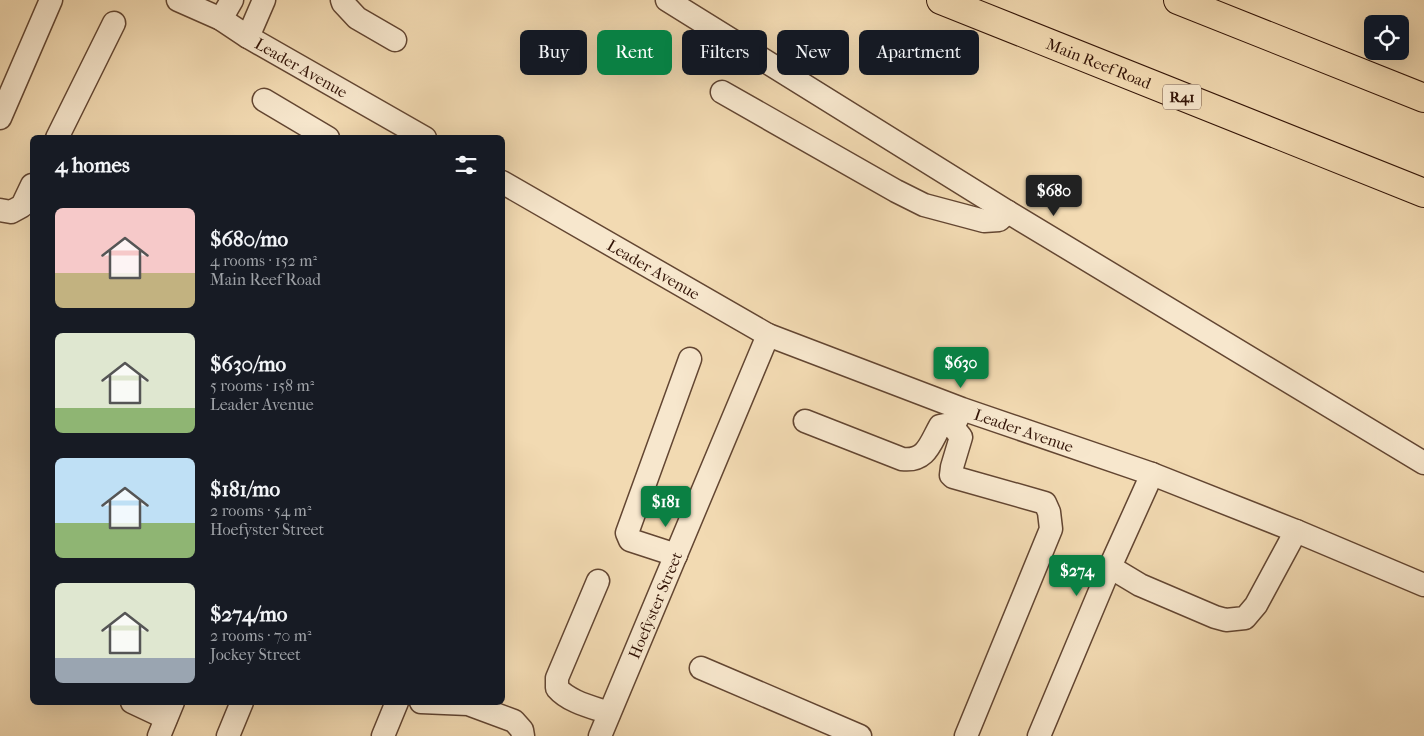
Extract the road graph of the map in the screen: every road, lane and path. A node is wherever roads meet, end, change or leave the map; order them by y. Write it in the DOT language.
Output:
graph roads {
  1 [pos="51,0"];
  2 [pos="178,0"];
  3 [pos="232,0"];
  4 [pos="264,0"];
  5 [pos="342,0"];
  6 [pos="666,0"];
  7 [pos="941,0"];
  8 [pos="1178,0"];
  9 [pos="221,20"];
  10 [pos="114,24"];
  11 [pos="248,37"];
  12 [pos="395,40"];
  13 [pos="722,92"];
  14 [pos="1424,98"];
  15 [pos="264,100"];
  16 [pos="0,118"];
  17 [pos="58,135"];
  18 [pos="323,135"];
  19 [pos="417,135"];
  20 [pos="505,184"];
  21 [pos="30,189"];
  22 [pos="1424,193"];
  23 [pos="0,210"];
  24 [pos="1008,212"];
  25 [pos="768,335"];
  26 [pos="690,359"];
  27 [pos="958,418"];
  28 [pos="805,421"];
  29 [pos="1424,463"];
  30 [pos="1152,474"];
  31 [pos="1296,530"];
  32 [pos="676,555"];
  33 [pos="1110,567"];
  34 [pos="598,581"];
  35 [pos="1424,585"];
  36 [pos="701,668"];
  37 [pos="138,705"];
  38 [pos="241,705"];
  39 [pos="396,705"];
  40 [pos="471,705"];
  41 [pos="609,713"];
  42 [pos="166,719"];
  43 [pos="228,736"];
  44 [pos="383,736"];
  45 [pos="523,736"];
  46 [pos="600,736"];
  47 [pos="860,736"];
  48 [pos="966,736"];
  49 [pos="1039,736"];
  1 -- 16 [label="street"];
  2 -- 9 [label="street, Leader Avenue"];
  3 -- 9 [label="street"];
  4 -- 11 [label="street"];
  5 -- 12 [label="street"];
  6 -- 24 [label="street"];
  7 -- 22 [label="main road, Main Reef Road / R41"];
  8 -- 14 [label="main road"];
  9 -- 11 [label="street, Leader Avenue"];
  10 -- 17 [label="street"];
  11 -- 19 [label="street, Leader Avenue"];
  13 -- 24 [label="street"];
  15 -- 18 [label="street"];
  20 -- 25 [label="street, Leader Avenue"];
  21 -- 23 [label="street"];
  24 -- 29 [label="street"];
  25 -- 27 [label="street, Leader Avenue"];
  25 -- 32 [label="street, Hoefyster Street"];
  26 -- 32 [label="street"];
  27 -- 28 [label="street"];
  27 -- 30 [label="street, Leader Avenue"];
  27 -- 48 [label="street"];
  30 -- 31 [label="street, Leader Avenue"];
  30 -- 33 [label="street"];
  31 -- 33 [label="street"];
  31 -- 35 [label="street, Leader Avenue"];
  32 -- 41 [label="street, Hoefyster Street"];
  33 -- 49 [label="street"];
  34 -- 41 [label="street"];
  36 -- 47 [label="street"];
  37 -- 42 [label="street"];
  38 -- 43 [label="street"];
  39 -- 44 [label="street"];
  40 -- 45 [label="street"];
  41 -- 46 [label="street, Hoefyster Street"];
}
